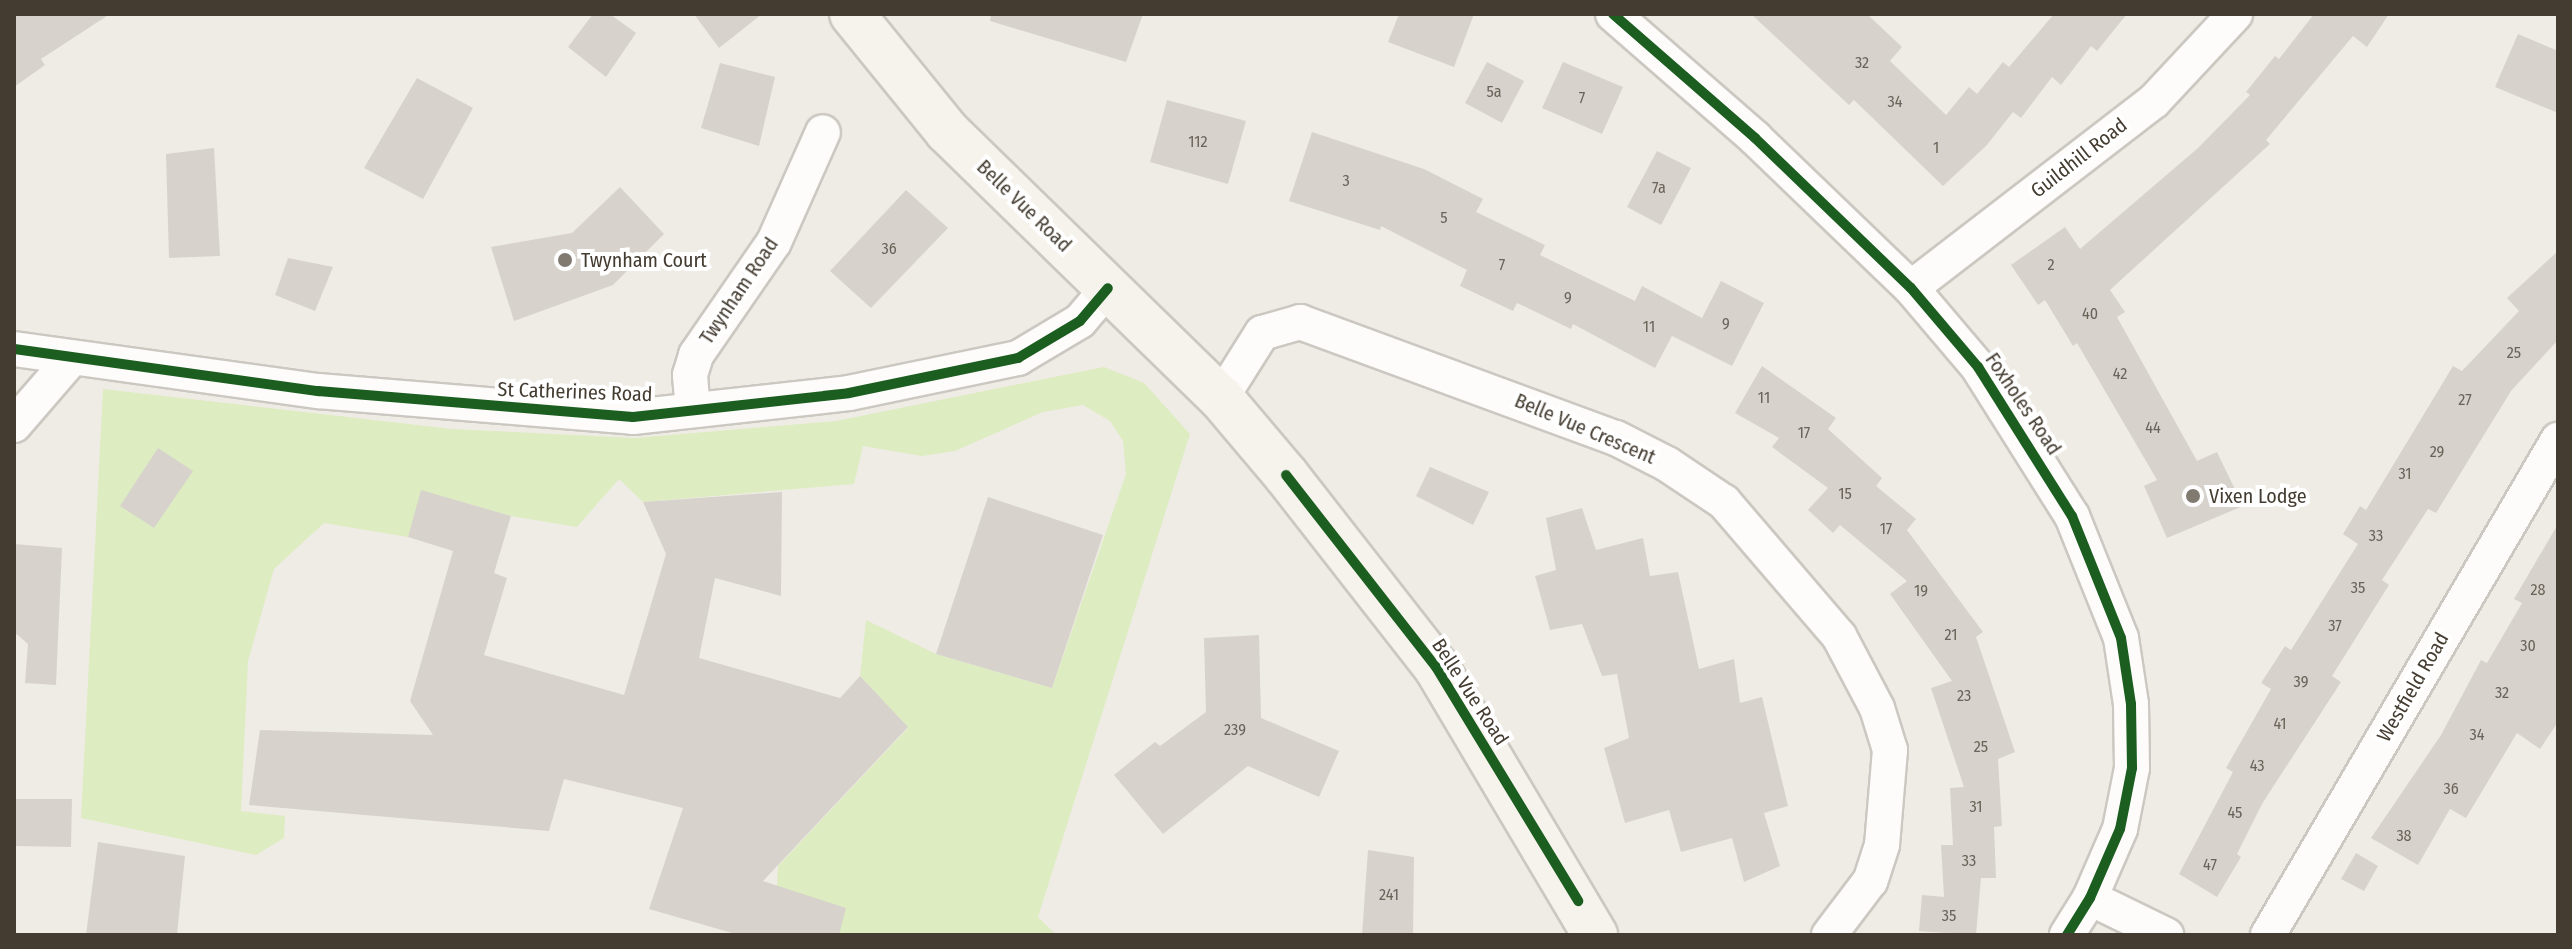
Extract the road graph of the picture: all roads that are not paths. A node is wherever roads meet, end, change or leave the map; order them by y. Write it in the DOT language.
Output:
graph roads {
  1 [pos="852,14"];
  2 [pos="1613,14"];
  3 [pos="2235,14"];
  4 [pos="823,132"];
  5 [pos="1108,288"];
  6 [pos="1911,288"];
  7 [pos="14,349"];
  8 [pos="72,358"];
  9 [pos="1221,398"];
  10 [pos="693,410"];
  11 [pos="14,425"];
  12 [pos="2558,440"];
  13 [pos="2090,898"];
  14 [pos="1595,935"];
  15 [pos="1829,935"];
  16 [pos="2067,935"];
  17 [pos="2166,935"];
  18 [pos="2268,935"];
  1 -- 5 [label="main road, Belle Vue Road"];
  2 -- 6 [label="street, Foxholes Road"];
  3 -- 6 [label="street, Guildhill Road"];
  4 -- 10 [label="street, Twynham Road"];
  5 -- 9 [label="main road, Belle Vue Road"];
  5 -- 10 [label="street, St Catherines Road"];
  6 -- 13 [label="street, Foxholes Road"];
  7 -- 8 [label="street, St Catherines Road"];
  8 -- 10 [label="street, St Catherines Road"];
  8 -- 11 [label="street"];
  9 -- 14 [label="main road, Belle Vue Road"];
  9 -- 15 [label="street, Belle Vue Crescent"];
  12 -- 18 [label="street, Westfield Road"];
  13 -- 16 [label="street, Foxholes Road"];
  13 -- 17 [label="street"];
}
